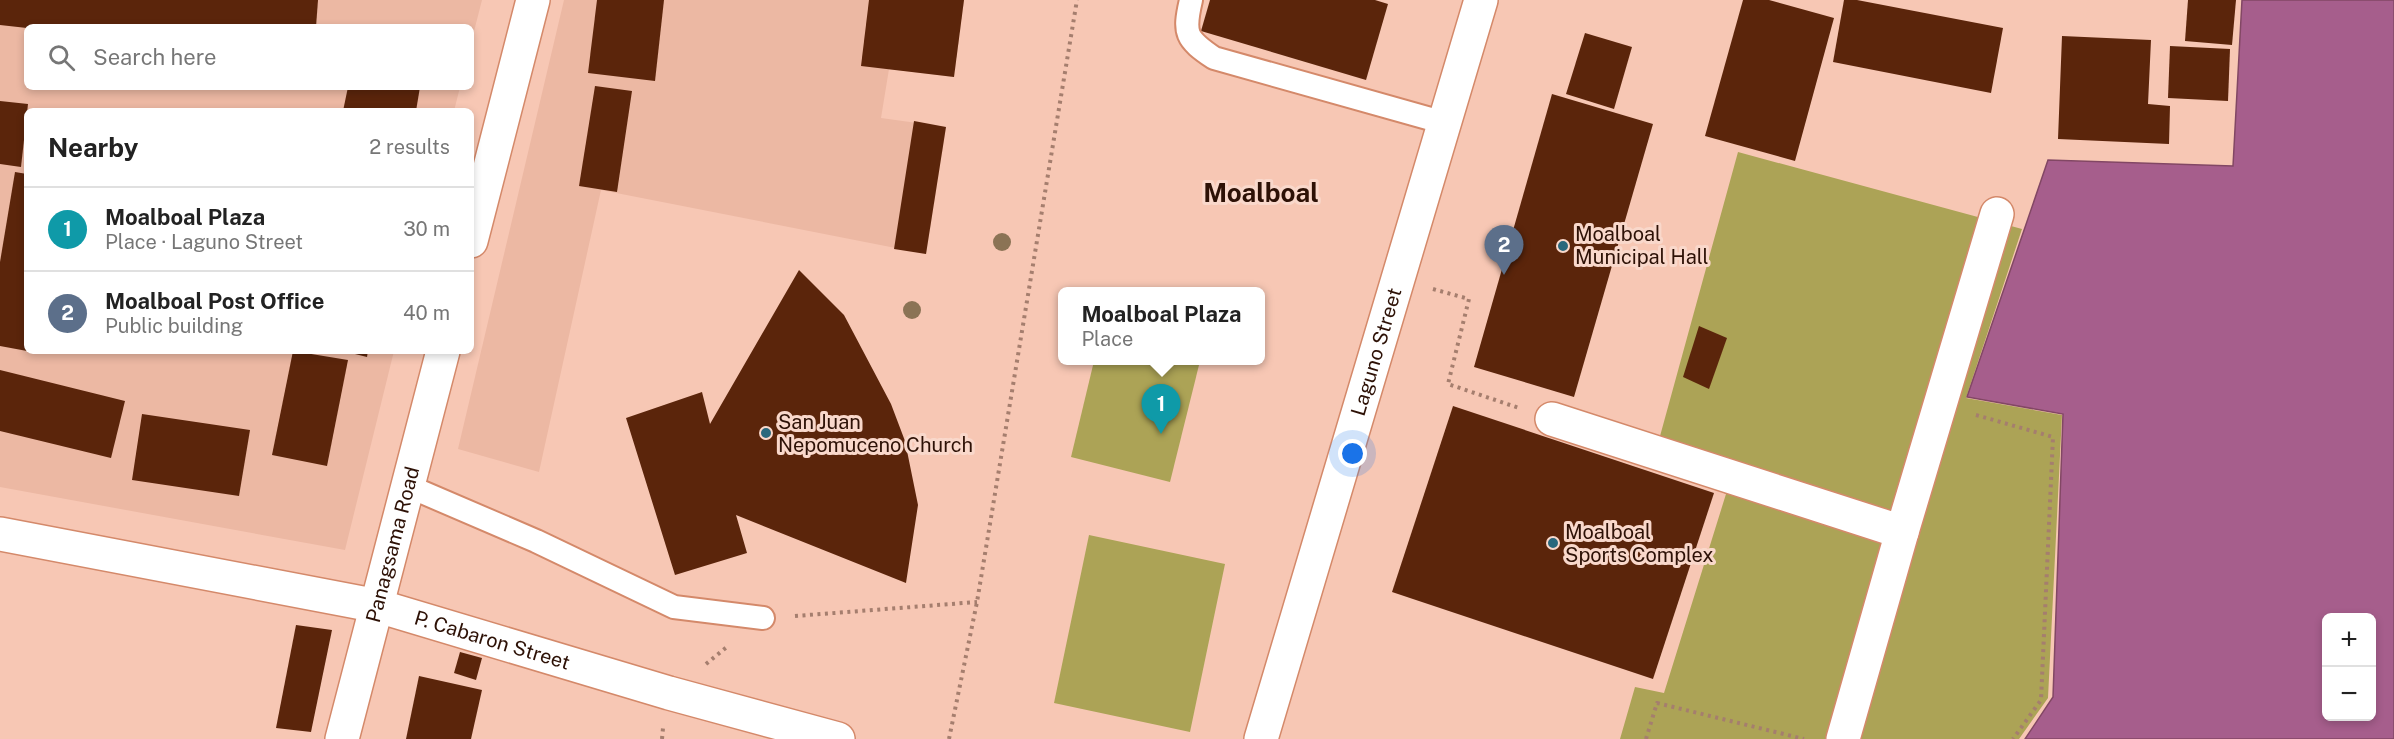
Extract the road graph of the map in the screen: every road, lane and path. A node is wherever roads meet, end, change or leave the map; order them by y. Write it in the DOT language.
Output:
graph roads {
  1 [pos="533,0"];
  2 [pos="1077,0"];
  3 [pos="1191,0"];
  4 [pos="1481,0"];
  5 [pos="1445,123"];
  6 [pos="1997,214"];
  7 [pos="474,229"];
  8 [pos="1398,278"];
  9 [pos="442,354"];
  10 [pos="1940,405"];
  11 [pos="1552,419"];
  12 [pos="408,486"];
  13 [pos="1902,532"];
  14 [pos="0,534"];
  15 [pos="977,602"];
  16 [pos="378,606"];
  17 [pos="763,618"];
  18 [pos="669,693"];
  19 [pos="342,739"];
  20 [pos="838,739"];
  21 [pos="949,739"];
  22 [pos="1261,739"];
  23 [pos="1646,739"];
  24 [pos="1804,739"];
  25 [pos="1843,739"];
  26 [pos="2013,739"];
  1 -- 7 [label="street"];
  2 -- 15 [label="path"];
  3 -- 5 [label="lane"];
  4 -- 5 [label="street, Laguno Street"];
  5 -- 8 [label="street, Laguno Street"];
  6 -- 10 [label="street"];
  8 -- 11 [label="path"];
  8 -- 22 [label="street, Laguno Street"];
  9 -- 12 [label="street, Panagsama Road"];
  10 -- 13 [label="street"];
  10 -- 26 [label="path"];
  11 -- 13 [label="street"];
  12 -- 16 [label="street, Panagsama Road"];
  12 -- 17 [label="lane"];
  13 -- 25 [label="street"];
  14 -- 16 [label="street, P. Cabaron Street"];
  15 -- 17 [label="path"];
  15 -- 21 [label="path"];
  16 -- 18 [label="street, P. Cabaron Street"];
  16 -- 19 [label="street, Panagsama Road"];
  17 -- 18 [label="path"];
  18 -- 20 [label="street, P. Cabaron Street"];
  23 -- 24 [label="path"];
}
